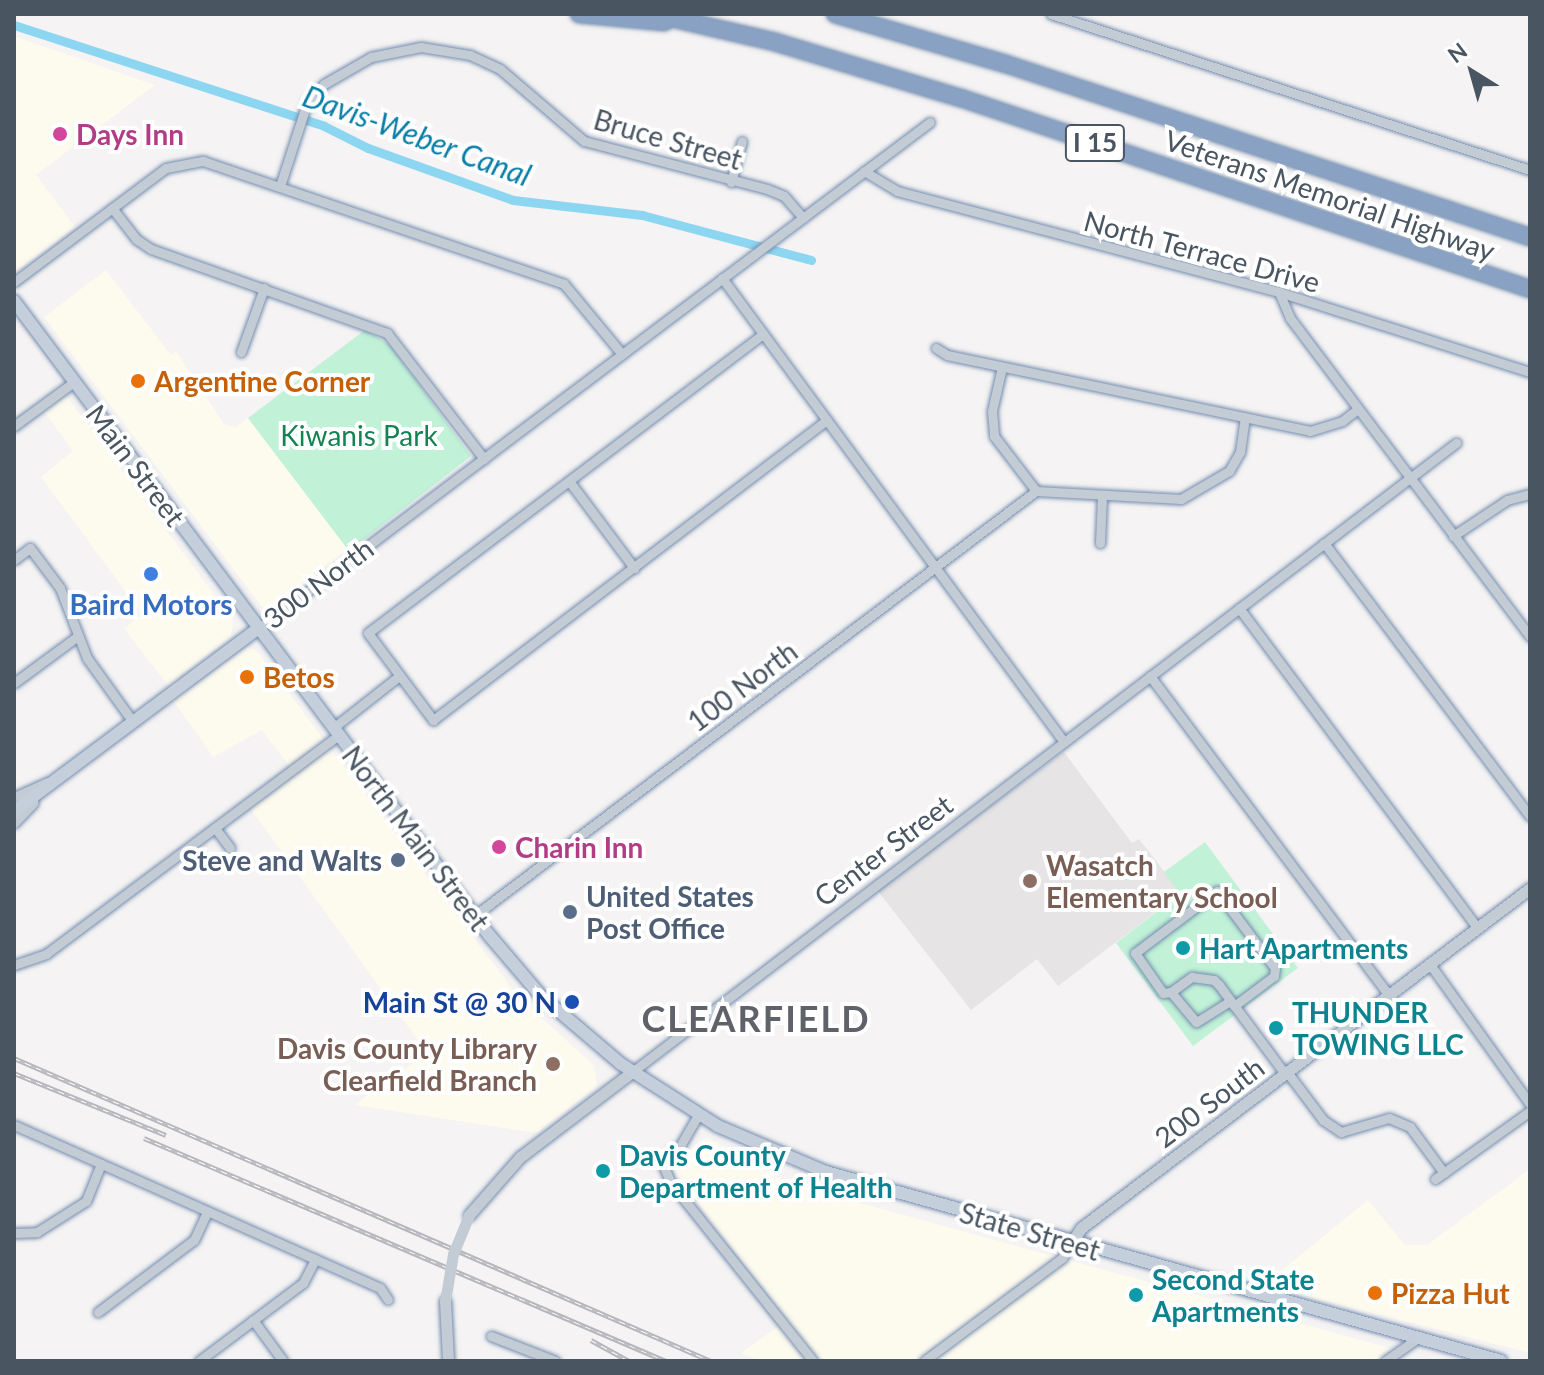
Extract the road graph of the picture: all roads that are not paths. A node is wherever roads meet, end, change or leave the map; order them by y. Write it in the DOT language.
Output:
graph roads {
  1 [pos="579,14"];
  2 [pos="654,14"];
  3 [pos="835,14"];
  4 [pos="1051,14"];
  5 [pos="712,27"];
  6 [pos="930,122"];
  7 [pos="742,141"];
  8 [pos="1530,170"];
  9 [pos="864,171"];
  10 [pos="731,182"];
  11 [pos="280,186"];
  12 [pos="112,208"];
  13 [pos="803,218"];
  14 [pos="1530,237"];
  15 [pos="722,278"];
  16 [pos="14,282"];
  17 [pos="264,288"];
  18 [pos="1530,289"];
  19 [pos="1279,292"];
  20 [pos="14,301"];
  21 [pos="763,334"];
  22 [pos="936,348"];
  23 [pos="241,352"];
  24 [pos="622,354"];
  25 [pos="1002,367"];
  26 [pos="1530,372"];
  27 [pos="74,382"];
  28 [pos="1358,409"];
  29 [pos="1245,417"];
  30 [pos="827,420"];
  31 [pos="14,426"];
  32 [pos="1456,443"];
  33 [pos="484,459"];
  34 [pos="1410,478"];
  35 [pos="569,481"];
  36 [pos="1036,491"];
  37 [pos="1530,494"];
  38 [pos="1102,497"];
  39 [pos="1453,536"];
  40 [pos="1100,543"];
  41 [pos="1324,543"];
  42 [pos="14,560"];
  43 [pos="634,568"];
  44 [pos="936,568"];
  45 [pos="1239,608"];
  46 [pos="259,628"];
  47 [pos="78,636"];
  48 [pos="1530,636"];
  49 [pos="399,676"];
  50 [pos="1150,676"];
  51 [pos="14,683"];
  52 [pos="133,722"];
  53 [pos="336,731"];
  54 [pos="1064,742"];
  55 [pos="58,778"];
  56 [pos="14,797"];
  57 [pos="14,811"];
  58 [pos="1530,816"];
  59 [pos="14,823"];
  60 [pos="215,828"];
  61 [pos="230,848"];
  62 [pos="1529,890"];
  63 [pos="474,916"];
  64 [pos="1477,927"];
  65 [pos="1429,963"];
  66 [pos="14,965"];
  67 [pos="1171,992"];
  68 [pos="1388,994"];
  69 [pos="1232,1003"];
  70 [pos="587,1038"];
  71 [pos="632,1072"];
  72 [pos="1286,1073"];
  73 [pos="1530,1104"];
  74 [pos="1530,1111"];
  75 [pos="698,1115"];
  76 [pos="14,1125"];
  77 [pos="101,1164"];
  78 [pos="1444,1173"];
  79 [pos="1435,1179"];
  80 [pos="207,1212"];
  81 [pos="14,1233"];
  82 [pos="1072,1242"];
  83 [pos="315,1259"];
  84 [pos="388,1300"];
  85 [pos="98,1312"];
  86 [pos="253,1320"];
  87 [pos="491,1336"];
  88 [pos="1416,1339"];
  89 [pos="199,1361"];
  90 [pos="283,1361"];
  91 [pos="448,1361"];
  92 [pos="555,1361"];
  93 [pos="813,1361"];
  94 [pos="924,1361"];
  95 [pos="1385,1361"];
  96 [pos="1501,1361"];
  1 -- 5 [label="highway"];
  2 -- 5 [label="highway, Veterans Memorial Highway / I 15"];
  3 -- 14 [label="highway, Veterans Memorial Highway / I 15"];
  4 -- 8 [label="street"];
  5 -- 18 [label="highway, Veterans Memorial Highway / I 15"];
  6 -- 9 [label="street, 300 North"];
  7 -- 10 [label="street"];
  9 -- 13 [label="street, 300 North"];
  9 -- 19 [label="street, North Terrace Drive"];
  10 -- 11 [label="street, Bruce Street"];
  10 -- 13 [label="street, Bruce Street"];
  11 -- 12 [label="street"];
  11 -- 24 [label="street"];
  12 -- 16 [label="street"];
  12 -- 17 [label="street"];
  13 -- 15 [label="street, 300 North"];
  15 -- 21 [label="street"];
  15 -- 24 [label="street, 300 North"];
  17 -- 23 [label="street"];
  17 -- 33 [label="street"];
  19 -- 26 [label="street, North Terrace Drive"];
  19 -- 28 [label="street"];
  20 -- 27 [label="main road, Main Street"];
  21 -- 30 [label="street"];
  21 -- 35 [label="street"];
  22 -- 25 [label="street"];
  24 -- 33 [label="street, 300 North"];
  25 -- 29 [label="street"];
  25 -- 36 [label="street"];
  27 -- 31 [label="street"];
  27 -- 46 [label="main road, Main Street"];
  28 -- 29 [label="street"];
  28 -- 34 [label="street"];
  29 -- 38 [label="street"];
  30 -- 43 [label="street"];
  30 -- 44 [label="street"];
  32 -- 34 [label="street, Center Street"];
  33 -- 46 [label="street, 300 North"];
  34 -- 39 [label="street"];
  34 -- 41 [label="street, Center Street"];
  35 -- 43 [label="street"];
  35 -- 49 [label="street"];
  36 -- 38 [label="street"];
  36 -- 44 [label="street, 100 North"];
  37 -- 39 [label="street"];
  38 -- 40 [label="street"];
  39 -- 48 [label="street"];
  41 -- 45 [label="street, Center Street"];
  41 -- 58 [label="street"];
  42 -- 47 [label="street"];
  43 -- 49 [label="street"];
  44 -- 54 [label="street"];
  44 -- 63 [label="street, 100 North"];
  45 -- 50 [label="street, Center Street"];
  45 -- 64 [label="street"];
  46 -- 52 [label="main road, 300 North"];
  46 -- 53 [label="main road, North Main Street"];
  47 -- 51 [label="street"];
  47 -- 52 [label="street"];
  49 -- 53 [label="street"];
  50 -- 54 [label="street, Center Street"];
  50 -- 68 [label="street"];
  52 -- 55 [label="main road, 300 North"];
  53 -- 60 [label="street"];
  53 -- 63 [label="main road, North Main Street"];
  54 -- 71 [label="street, Center Street"];
  55 -- 56 [label="street"];
  55 -- 57 [label="main road, 300 North"];
  55 -- 59 [label="street"];
  60 -- 61 [label="street"];
  60 -- 66 [label="street"];
  62 -- 64 [label="street, 200 South"];
  63 -- 70 [label="main road, North Main Street"];
  64 -- 65 [label="street, 200 South"];
  65 -- 68 [label="street, 200 South"];
  65 -- 73 [label="street"];
  67 -- 69 [label="street"];
  67 -- 69 [label="street"];
  67 -- 69 [label="street"];
  68 -- 72 [label="street, 200 South"];
  69 -- 72 [label="street"];
  70 -- 71 [label="main road, State Street"];
  71 -- 75 [label="main road, State Street"];
  71 -- 91 [label="street, Center Street, bridge"];
  72 -- 78 [label="street"];
  72 -- 82 [label="street, 200 South"];
  74 -- 78 [label="street"];
  75 -- 82 [label="main road, State Street"];
  75 -- 93 [label="street"];
  76 -- 77 [label="street"];
  77 -- 80 [label="street"];
  77 -- 81 [label="street"];
  78 -- 79 [label="street"];
  80 -- 83 [label="street"];
  80 -- 85 [label="street"];
  82 -- 88 [label="main road, State Street"];
  82 -- 94 [label="street, 200 South"];
  83 -- 84 [label="street"];
  83 -- 86 [label="street"];
  86 -- 89 [label="street"];
  86 -- 90 [label="street"];
  87 -- 92 [label="street"];
  88 -- 95 [label="street"];
  88 -- 96 [label="main road, State Street"];
}
